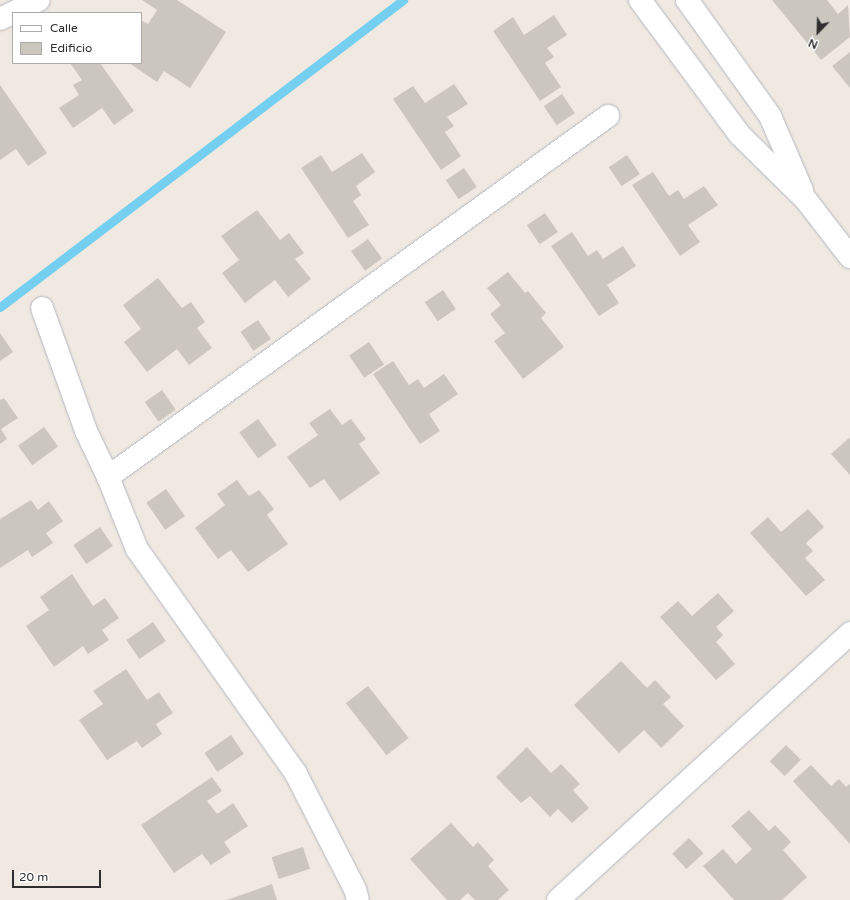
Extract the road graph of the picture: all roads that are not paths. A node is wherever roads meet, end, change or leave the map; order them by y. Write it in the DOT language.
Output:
graph roads {
  1 [pos="39,0"];
  2 [pos="640,0"];
  3 [pos="687,0"];
  4 [pos="14,12"];
  5 [pos="12,13"];
  6 [pos="0,19"];
  7 [pos="608,116"];
  8 [pos="806,200"];
  9 [pos="850,257"];
  10 [pos="42,308"];
  11 [pos="108,477"];
  12 [pos="850,633"];
  13 [pos="358,900"];
  14 [pos="558,900"];
  1 -- 4 [label="street"];
  2 -- 8 [label="street"];
  3 -- 8 [label="street"];
  5 -- 6 [label="street"];
  7 -- 11 [label="street"];
  8 -- 9 [label="street"];
  10 -- 11 [label="street"];
  11 -- 13 [label="street"];
  12 -- 14 [label="street"];
}
